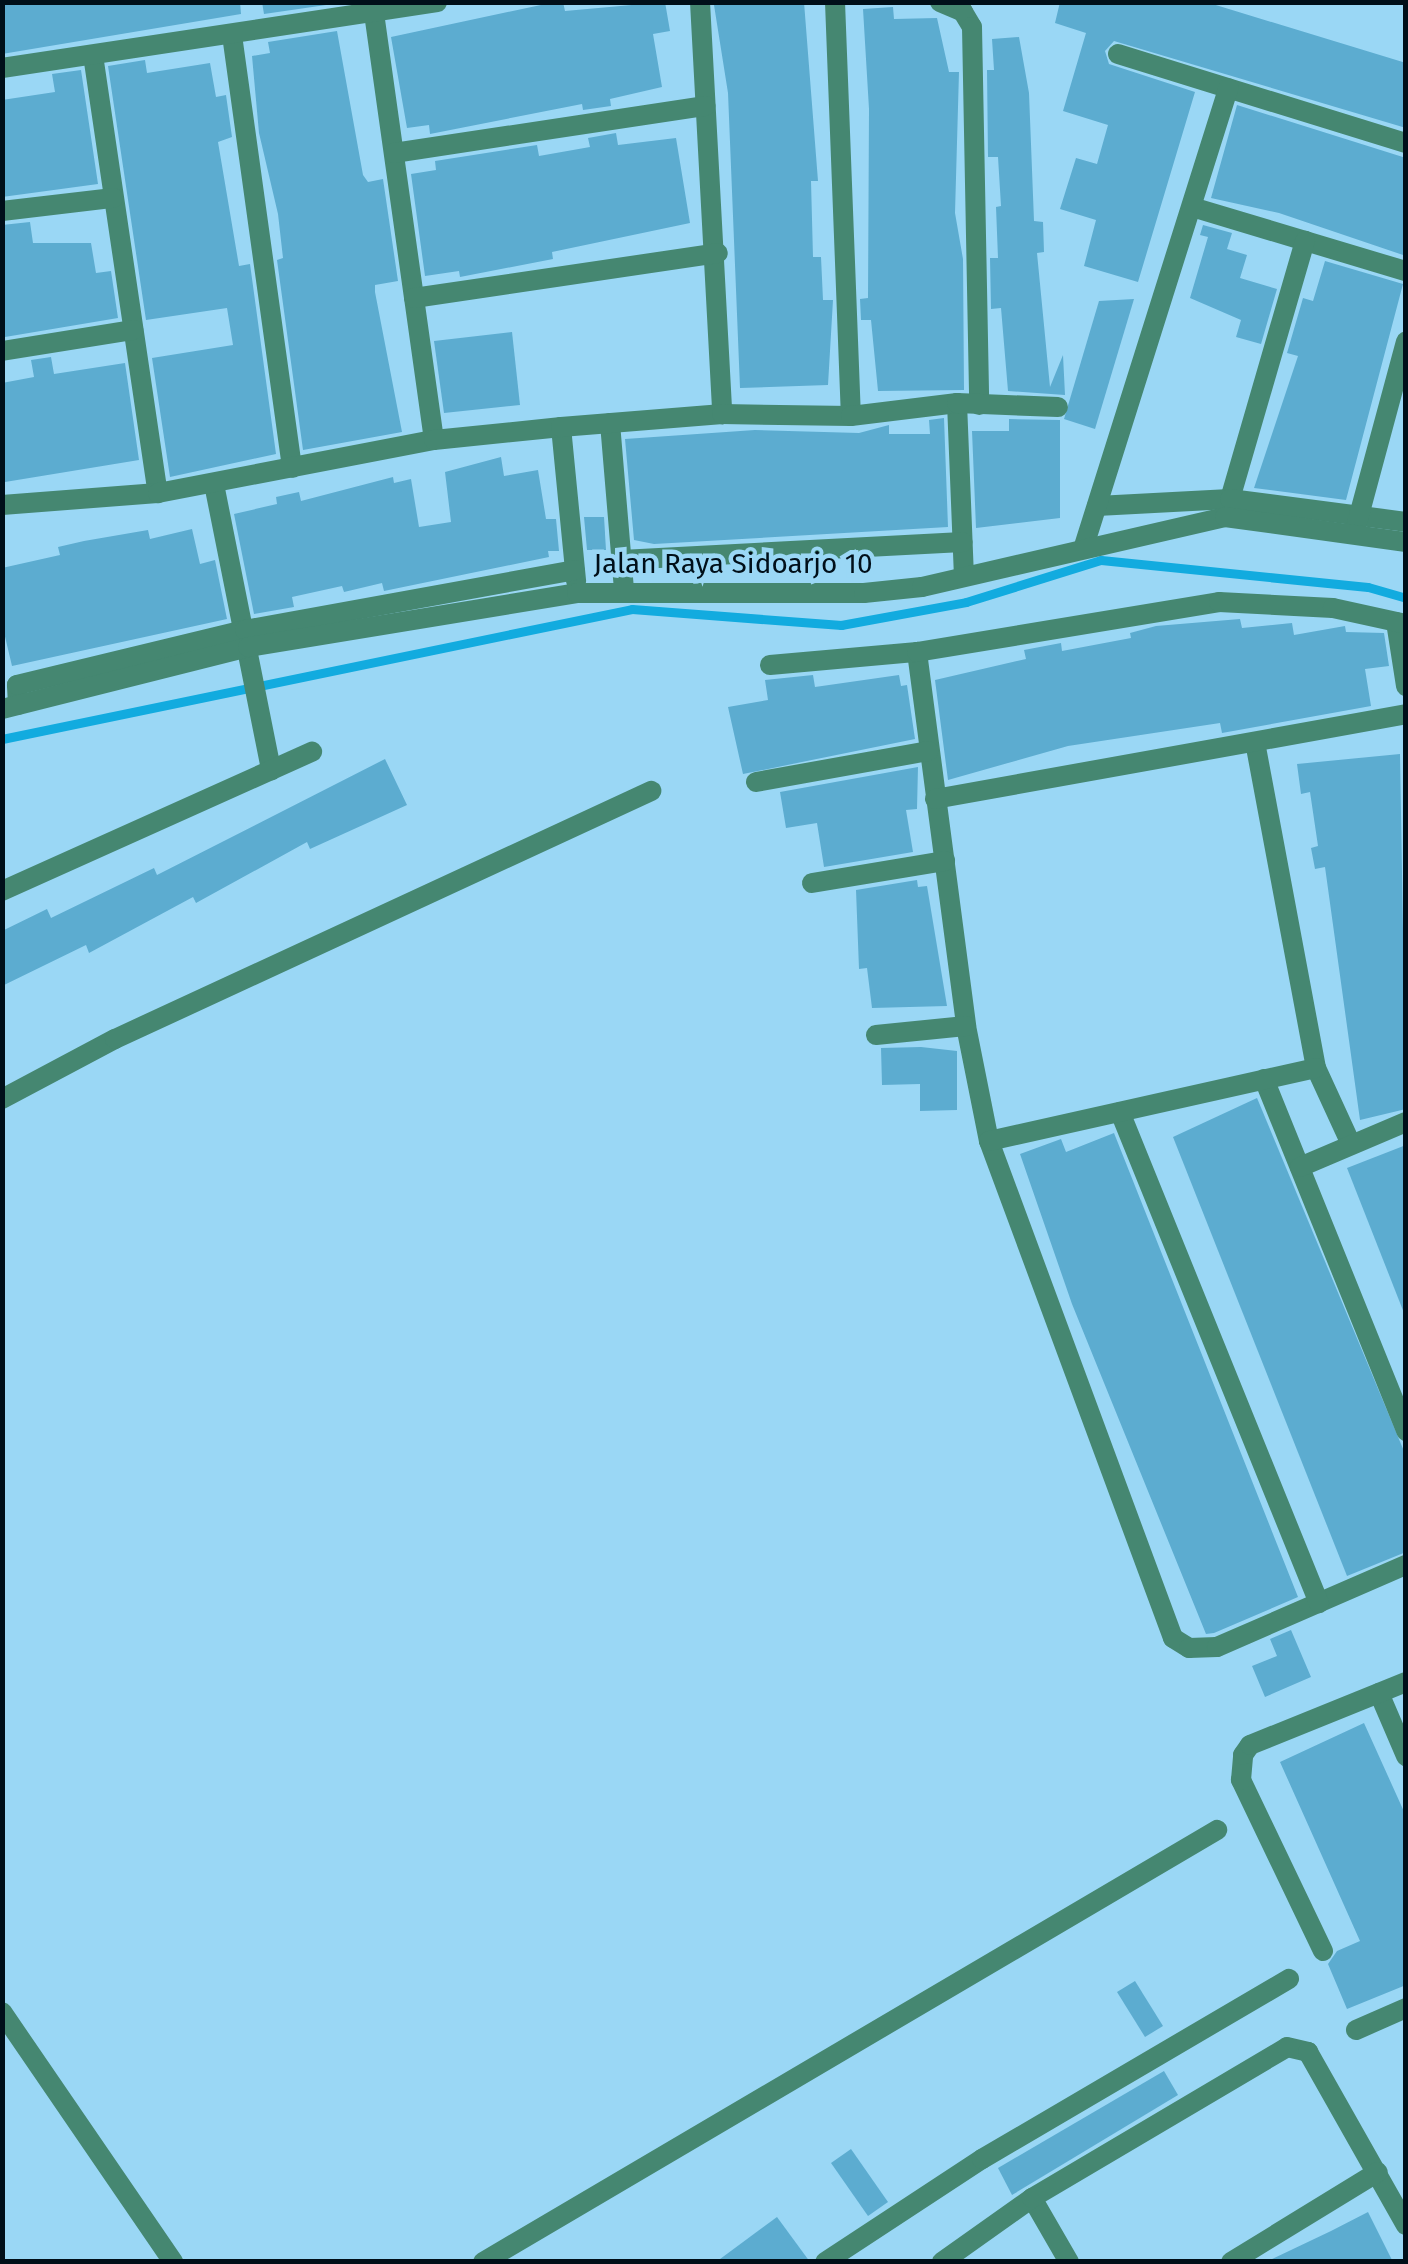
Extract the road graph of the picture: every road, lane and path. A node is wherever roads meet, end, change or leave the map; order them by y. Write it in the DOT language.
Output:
graph roads {
  1 [pos="437,2"];
  2 [pos="700,2"];
  3 [pos="836,2"];
  4 [pos="940,2"];
  5 [pos="374,12"];
  6 [pos="232,36"];
  7 [pos="1118,54"];
  8 [pos="93,55"];
  9 [pos="2,68"];
  10 [pos="1228,88"];
  11 [pos="706,106"];
  12 [pos="1406,143"];
  13 [pos="394,153"];
  14 [pos="114,198"];
  15 [pos="1192,207"];
  16 [pos="2,211"];
  17 [pos="1305,241"];
  18 [pos="718,253"];
  19 [pos="1406,271"];
  20 [pos="414,298"];
  21 [pos="133,330"];
  22 [pos="1406,342"];
  23 [pos="2,351"];
  24 [pos="956,403"];
  25 [pos="979,404"];
  26 [pos="1058,407"];
  27 [pos="722,414"];
  28 [pos="851,416"];
  29 [pos="610,423"];
  30 [pos="561,427"];
  31 [pos="434,440"];
  32 [pos="292,468"];
  33 [pos="214,484"];
  34 [pos="158,492"];
  35 [pos="1230,499"];
  36 [pos="2,505"];
  37 [pos="1097,506"];
  38 [pos="1406,522"];
  39 [pos="1357,523"];
  40 [pos="963,542"];
  41 [pos="1406,542"];
  42 [pos="1084,546"];
  43 [pos="621,560"];
  44 [pos="575,570"];
  45 [pos="964,576"];
  46 [pos="624,590"];
  47 [pos="577,593"];
  48 [pos="1400,623"];
  49 [pos="248,648"];
  50 [pos="917,652"];
  51 [pos="770,665"];
  52 [pos="1406,686"];
  53 [pos="9,708"];
  54 [pos="1406,714"];
  55 [pos="1255,742"];
  56 [pos="928,751"];
  57 [pos="312,752"];
  58 [pos="271,770"];
  59 [pos="756,782"];
  60 [pos="651,791"];
  61 [pos="935,799"];
  62 [pos="944,861"];
  63 [pos="812,883"];
  64 [pos="2,891"];
  65 [pos="966,1026"];
  66 [pos="876,1035"];
  67 [pos="1316,1068"];
  68 [pos="1264,1079"];
  69 [pos="2,1099"];
  70 [pos="1120,1112"];
  71 [pos="1406,1122"];
  72 [pos="989,1141"];
  73 [pos="1351,1144"];
  74 [pos="1300,1167"];
  75 [pos="1406,1431"];
  76 [pos="1406,1566"];
  77 [pos="1320,1603"];
  78 [pos="1406,1682"];
  79 [pos="1379,1694"];
  80 [pos="1406,1756"];
  81 [pos="1217,1830"];
  82 [pos="1323,1951"];
  83 [pos="1289,1979"];
  84 [pos="1406,2008"];
  85 [pos="2,2012"];
  86 [pos="1356,2030"];
  87 [pos="1378,2172"];
  88 [pos="1032,2198"];
  89 [pos="1406,2224"];
  90 [pos="1257,2255"];
  91 [pos="173,2262"];
  92 [pos="484,2262"];
  93 [pos="825,2262"];
  94 [pos="942,2262"];
  95 [pos="1069,2262"];
  96 [pos="1231,2262"];
  1 -- 5 [label="street"];
  2 -- 11 [label="street"];
  3 -- 28 [label="street"];
  4 -- 25 [label="street"];
  5 -- 6 [label="street"];
  5 -- 13 [label="street"];
  6 -- 8 [label="street"];
  6 -- 32 [label="street"];
  7 -- 10 [label="street"];
  8 -- 9 [label="street"];
  8 -- 14 [label="street"];
  10 -- 12 [label="street"];
  10 -- 15 [label="street"];
  11 -- 13 [label="street"];
  11 -- 18 [label="street"];
  13 -- 20 [label="street"];
  14 -- 16 [label="street"];
  14 -- 21 [label="street"];
  15 -- 17 [label="street"];
  15 -- 37 [label="street"];
  17 -- 19 [label="street"];
  17 -- 35 [label="street"];
  18 -- 20 [label="street"];
  18 -- 27 [label="street"];
  20 -- 31 [label="street"];
  21 -- 23 [label="street"];
  21 -- 34 [label="street"];
  22 -- 39 [label="street"];
  24 -- 25 [label="street"];
  24 -- 28 [label="street"];
  24 -- 40 [label="street"];
  25 -- 26 [label="street"];
  27 -- 28 [label="street"];
  27 -- 29 [label="street"];
  29 -- 30 [label="street"];
  29 -- 43 [label="street"];
  30 -- 31 [label="street"];
  30 -- 44 [label="street"];
  31 -- 32 [label="street"];
  32 -- 33 [label="street"];
  33 -- 34 [label="street"];
  33 -- 49 [label="street"];
  34 -- 36 [label="street"];
  35 -- 37 [label="street"];
  35 -- 39 [label="street"];
  37 -- 42 [label="street"];
  38 -- 39 [label="street"];
  39 -- 41 [label="street, Jalan Raya Sidoarjo 10"];
  39 -- 42 [label="street, Jalan Raya Sidoarjo 10"];
  40 -- 43 [label="street"];
  40 -- 45 [label="street"];
  42 -- 45 [label="street, Jalan Raya Sidoarjo 10"];
  43 -- 46 [label="street"];
  44 -- 47 [label="street"];
  44 -- 49 [label="street"];
  45 -- 46 [label="street, Jalan Raya Sidoarjo 10"];
  46 -- 47 [label="street, Jalan Raya Sidoarjo 10"];
  47 -- 49 [label="street, Jalan Raya Sidoarjo 10"];
  48 -- 50 [label="street"];
  48 -- 52 [label="street"];
  49 -- 53 [label="street, Jalan Raya Sidoarjo 10"];
  49 -- 58 [label="street"];
  50 -- 51 [label="street"];
  50 -- 56 [label="street"];
  54 -- 55 [label="street"];
  55 -- 61 [label="street"];
  55 -- 67 [label="street"];
  56 -- 59 [label="street"];
  56 -- 61 [label="street"];
  57 -- 58 [label="street"];
  58 -- 64 [label="street"];
  60 -- 69 [label="street"];
  61 -- 62 [label="street"];
  62 -- 63 [label="street"];
  62 -- 65 [label="street"];
  65 -- 66 [label="street"];
  65 -- 72 [label="street"];
  67 -- 68 [label="street"];
  67 -- 73 [label="street"];
  68 -- 70 [label="street"];
  68 -- 74 [label="street"];
  70 -- 72 [label="street"];
  70 -- 77 [label="street"];
  71 -- 73 [label="street"];
  72 -- 77 [label="street"];
  73 -- 74 [label="street"];
  74 -- 75 [label="street"];
  76 -- 77 [label="street"];
  78 -- 79 [label="street"];
  79 -- 80 [label="street"];
  79 -- 82 [label="street"];
  81 -- 92 [label="street"];
  83 -- 93 [label="street"];
  84 -- 86 [label="street"];
  85 -- 91 [label="street"];
  87 -- 88 [label="street"];
  87 -- 89 [label="street"];
  87 -- 90 [label="street"];
  88 -- 94 [label="street"];
  88 -- 95 [label="street"];
  90 -- 96 [label="street"];
}
